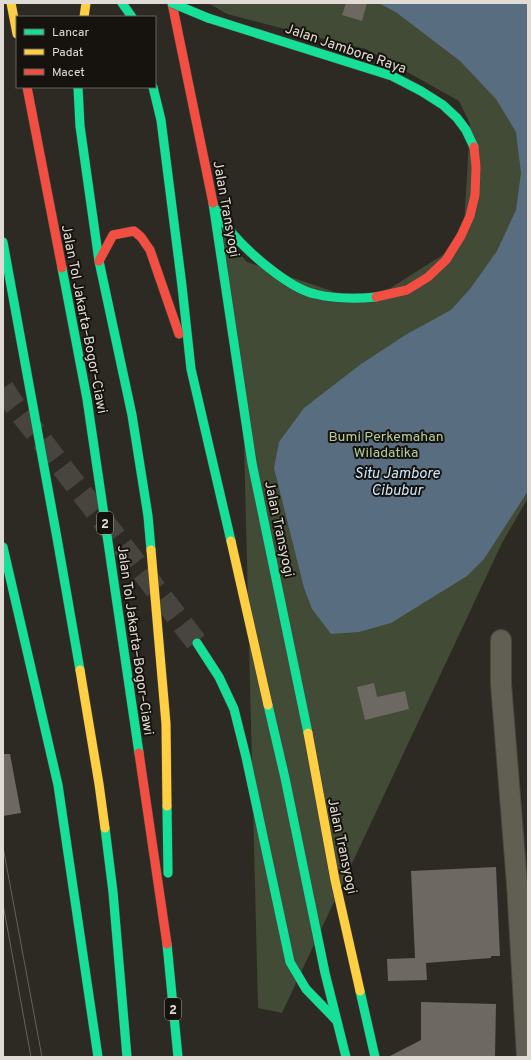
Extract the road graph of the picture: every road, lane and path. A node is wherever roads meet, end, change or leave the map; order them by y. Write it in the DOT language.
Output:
graph roads {
  1 [pos="11,3"];
  2 [pos="86,3"];
  3 [pos="122,3"];
  4 [pos="172,3"];
  5 [pos="84,16"];
  6 [pos="131,16"];
  7 [pos="16,29"];
  8 [pos="27,88"];
  9 [pos="78,88"];
  10 [pos="153,88"];
  11 [pos="214,206"];
  12 [pos="3,242"];
  13 [pos="99,261"];
  14 [pos="191,369"];
  15 [pos="3,548"];
  16 [pos="501,640"];
  17 [pos="197,643"];
  18 [pos="522,884"];
  19 [pos="169,961"];
  20 [pos="336,1020"];
  21 [pos="98,1057"];
  22 [pos="127,1057"];
  23 [pos="178,1057"];
  24 [pos="346,1057"];
  25 [pos="375,1057"];
  26 [pos="527,1057"];
  1 -- 7 [label="highway"];
  2 -- 5 [label="highway"];
  3 -- 6 [label="highway"];
  4 -- 11 [label="highway, Jalan Transyogi"];
  4 -- 11 [label="highway, Jalan Jambore Raya, bridge"];
  8 -- 19 [label="highway, Jalan Tol Jakarta–Bogor–Ciawi / 2"];
  9 -- 13 [label="highway"];
  10 -- 14 [label="highway"];
  11 -- 25 [label="highway, Jalan Transyogi"];
  12 -- 22 [label="highway"];
  13 -- 14 [label="highway"];
  13 -- 19 [label="highway"];
  14 -- 20 [label="highway"];
  15 -- 21 [label="highway"];
  16 -- 18 [label="street"];
  17 -- 20 [label="highway"];
  18 -- 26 [label="street"];
  19 -- 23 [label="highway, Jalan Tol Jakarta–Bogor–Ciawi / 2"];
  20 -- 24 [label="highway"];
}
